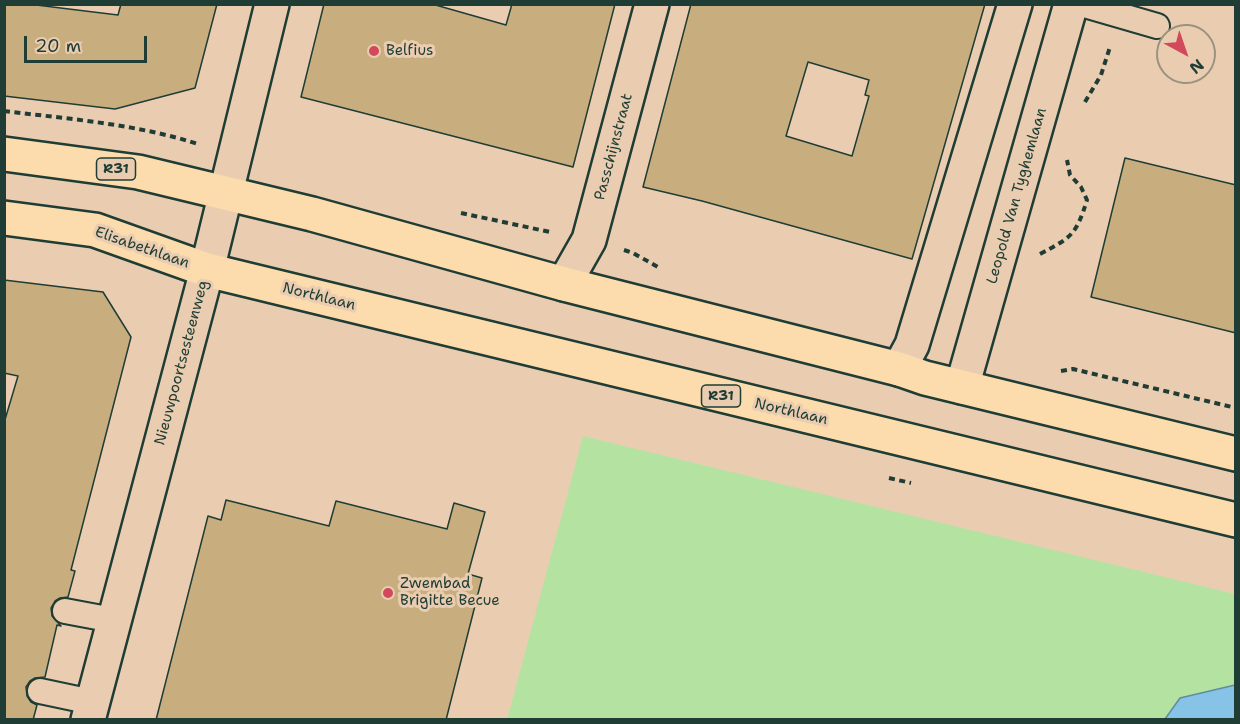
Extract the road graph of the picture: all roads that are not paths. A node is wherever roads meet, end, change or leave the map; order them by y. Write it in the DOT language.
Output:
graph roads {
  1 [pos="272,4"];
  2 [pos="652,4"];
  3 [pos="1015,4"];
  4 [pos="1071,4"];
  5 [pos="1082,4"];
  6 [pos="1156,26"];
  7 [pos="4,154"];
  8 [pos="225,194"];
  9 [pos="4,218"];
  10 [pos="207,270"];
  11 [pos="564,284"];
  12 [pos="899,369"];
  13 [pos="962,387"];
  14 [pos="1236,453"];
  15 [pos="1236,520"];
  16 [pos="65,611"];
  17 [pos="113,620"];
  18 [pos="40,691"];
  19 [pos="90,711"];
  1 -- 8 [label="street, Nieuwpoortsesteenweg"];
  2 -- 11 [label="street, Passchijnstraat"];
  3 -- 12 [label="street"];
  4 -- 13 [label="street, Leopold Van Tyghemlaan"];
  5 -- 6 [label="lane"];
  7 -- 8 [label="main road, R31"];
  8 -- 10 [label="street, Nieuwpoortsesteenweg"];
  8 -- 11 [label="main road, R31"];
  9 -- 10 [label="main road, Elisabethlaan / R31"];
  10 -- 15 [label="main road, Northlaan / R31"];
  10 -- 17 [label="street, Nieuwpoortsesteenweg"];
  11 -- 12 [label="main road, R31"];
  12 -- 13 [label="main road, R31"];
  13 -- 14 [label="main road, R31"];
  16 -- 17 [label="lane"];
  17 -- 19 [label="street, Nieuwpoortsesteenweg"];
  18 -- 19 [label="lane"];
}
